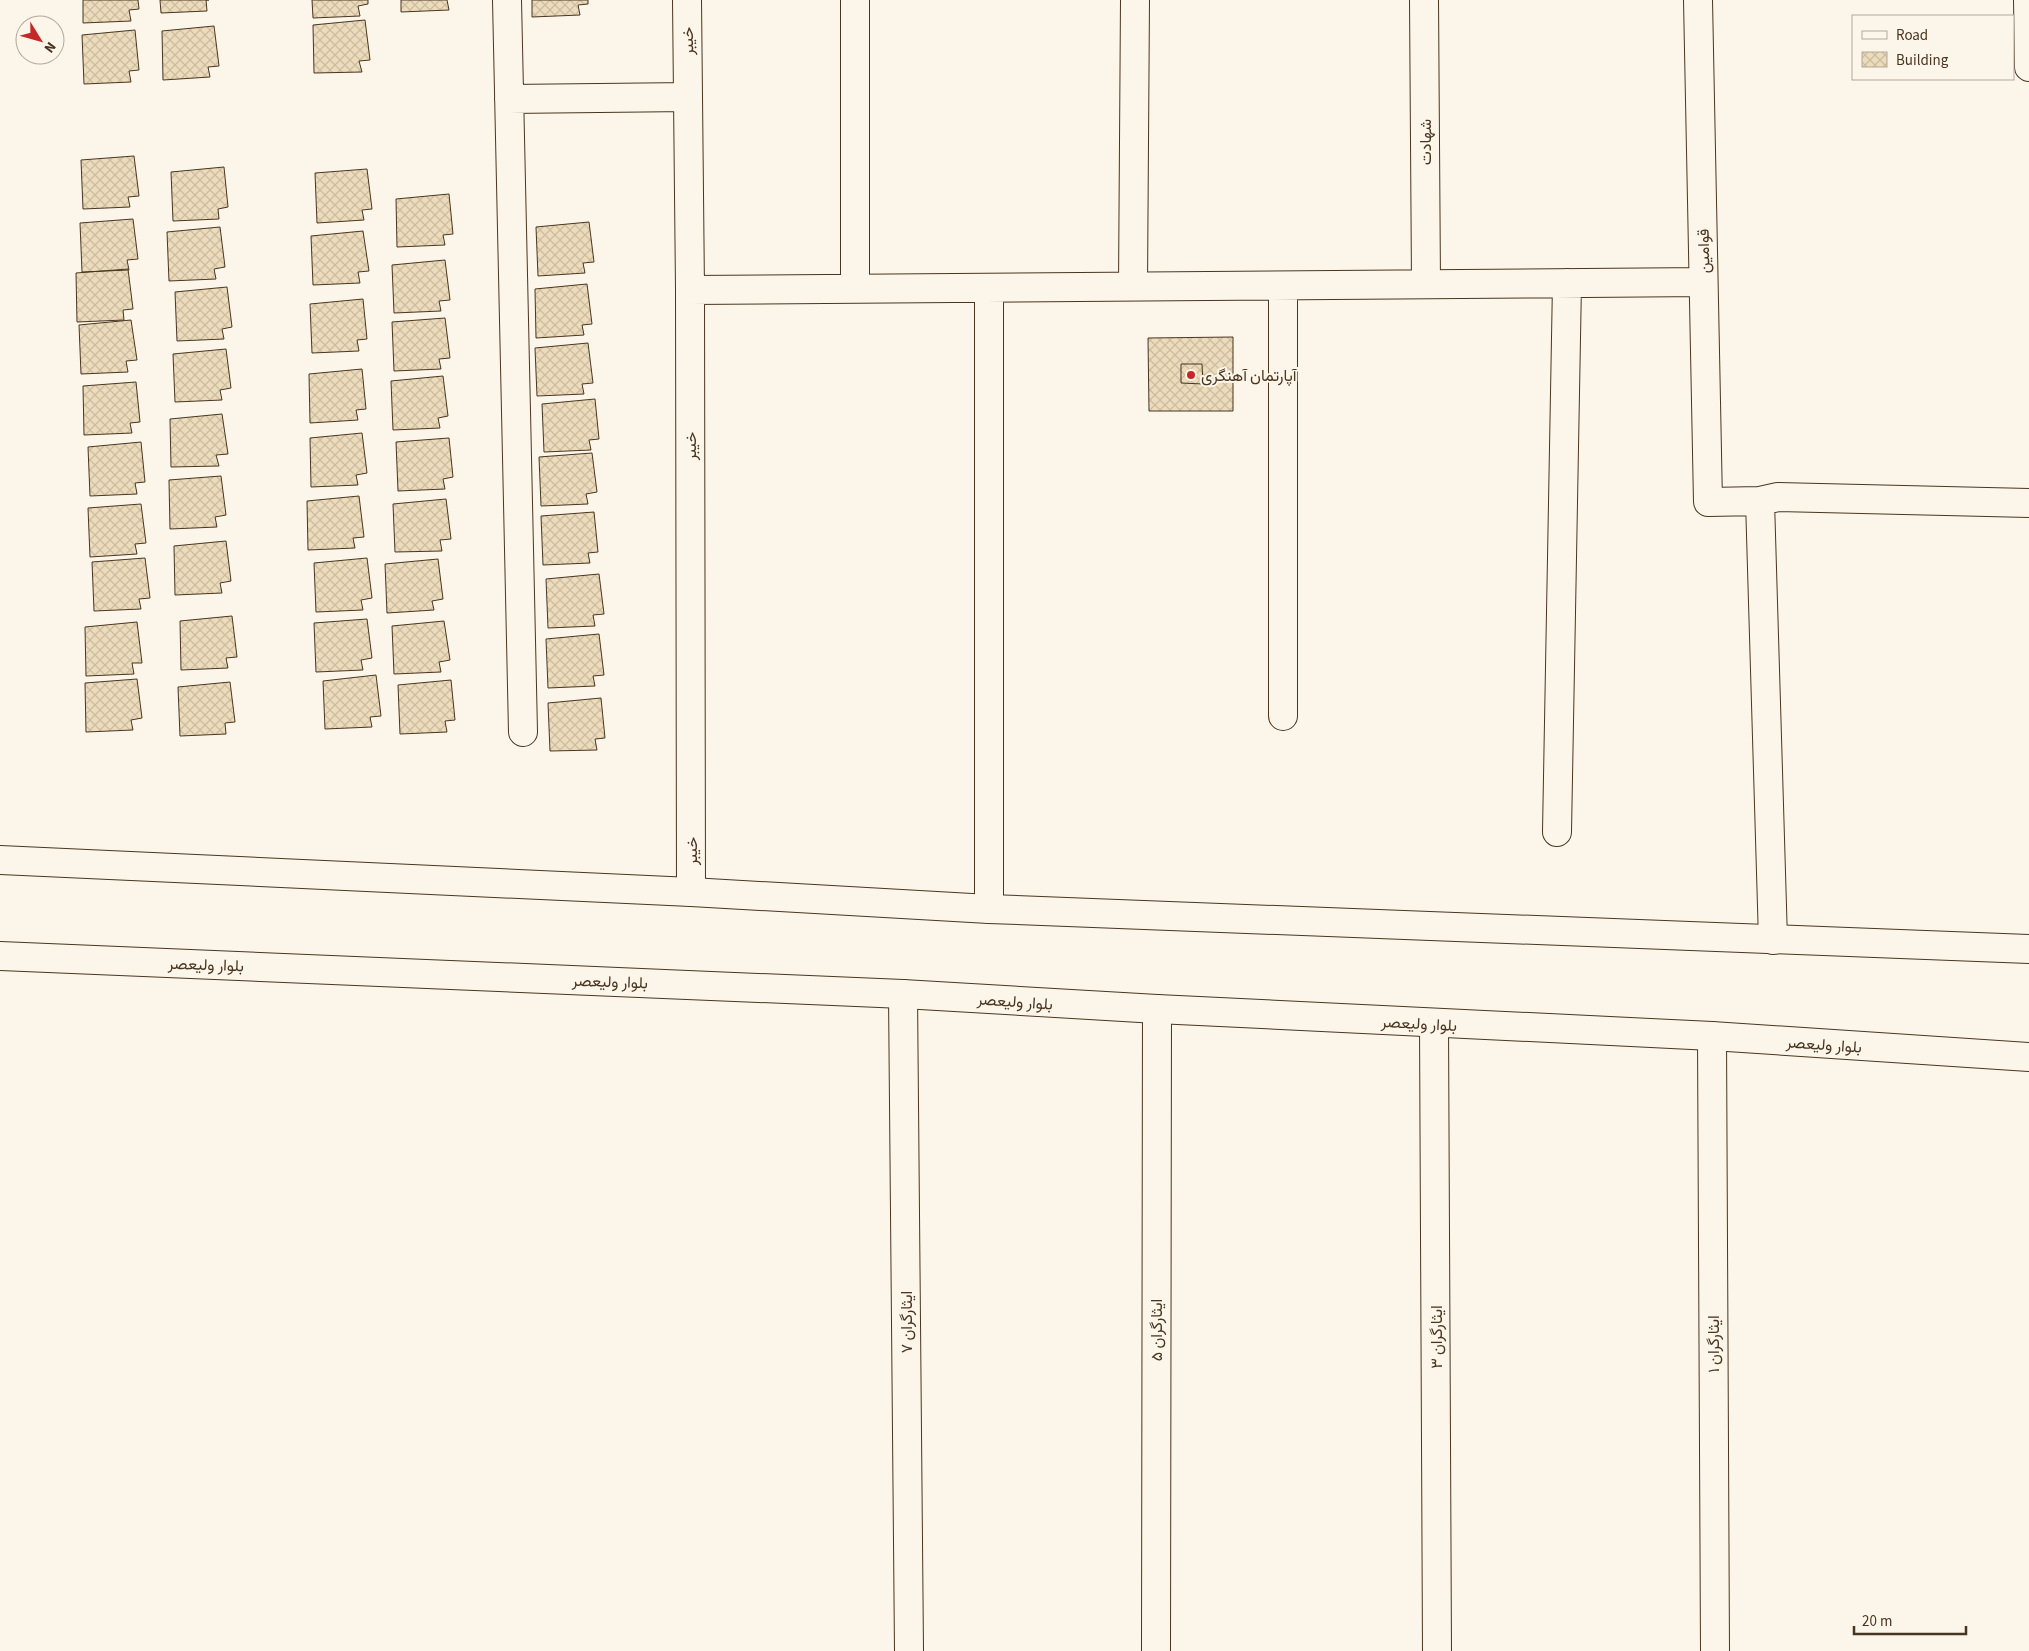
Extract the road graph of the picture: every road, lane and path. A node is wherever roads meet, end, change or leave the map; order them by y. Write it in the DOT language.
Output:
graph roads {
  1 [pos="507,0"];
  2 [pos="687,0"];
  3 [pos="855,0"];
  4 [pos="1135,0"];
  5 [pos="1424,0"];
  6 [pos="1698,0"];
  7 [pos="2028,0"];
  8 [pos="2029,68"];
  9 [pos="688,97"];
  10 [pos="509,99"];
  11 [pos="1703,282"];
  12 [pos="1566,283"];
  13 [pos="1426,284"];
  14 [pos="1133,286"];
  15 [pos="1283,286"];
  16 [pos="989,288"];
  17 [pos="855,289"];
  18 [pos="690,290"];
  19 [pos="1760,501"];
  20 [pos="2029,503"];
  21 [pos="1282,716"];
  22 [pos="523,732"];
  23 [pos="1557,832"];
  24 [pos="0,860"];
  25 [pos="691,892"];
  26 [pos="988,909"];
  27 [pos="1773,940"];
  28 [pos="2029,950"];
  29 [pos="0,956"];
  30 [pos="903,994"];
  31 [pos="1157,1009"];
  32 [pos="1434,1024"];
  33 [pos="1712,1036"];
  34 [pos="2029,1057"];
  35 [pos="908,1651"];
  36 [pos="1156,1651"];
  37 [pos="1438,1651"];
  38 [pos="1715,1651"];
  1 -- 10 [label="street"];
  2 -- 9 [label="street, خیبر"];
  3 -- 17 [label="street"];
  4 -- 14 [label="street"];
  5 -- 13 [label="street, شهادت"];
  6 -- 11 [label="street, قوامین"];
  7 -- 8 [label="street"];
  9 -- 10 [label="street"];
  9 -- 18 [label="street, خیبر"];
  10 -- 22 [label="street"];
  11 -- 12 [label="street"];
  11 -- 19 [label="street, قوامین"];
  12 -- 13 [label="street"];
  12 -- 23 [label="street"];
  13 -- 15 [label="street"];
  14 -- 15 [label="street"];
  14 -- 16 [label="street"];
  15 -- 21 [label="street"];
  16 -- 17 [label="street"];
  16 -- 26 [label="street"];
  17 -- 18 [label="street"];
  18 -- 25 [label="street, خیبر"];
  19 -- 20 [label="street"];
  19 -- 27 [label="street"];
  24 -- 25 [label="street"];
  25 -- 26 [label="street"];
  26 -- 27 [label="street"];
  27 -- 28 [label="street"];
  29 -- 30 [label="street, بلوار ولیعصر"];
  30 -- 31 [label="street, بلوار ولیعصر"];
  30 -- 35 [label="street, ایثارگران ۷"];
  31 -- 32 [label="street, بلوار ولیعصر"];
  31 -- 36 [label="street, ایثارگران ۵"];
  32 -- 33 [label="street, بلوار ولیعصر"];
  32 -- 37 [label="street, ایثارگران ۳"];
  33 -- 34 [label="street, بلوار ولیعصر"];
  33 -- 38 [label="street, ایثارگران ۱"];
}
